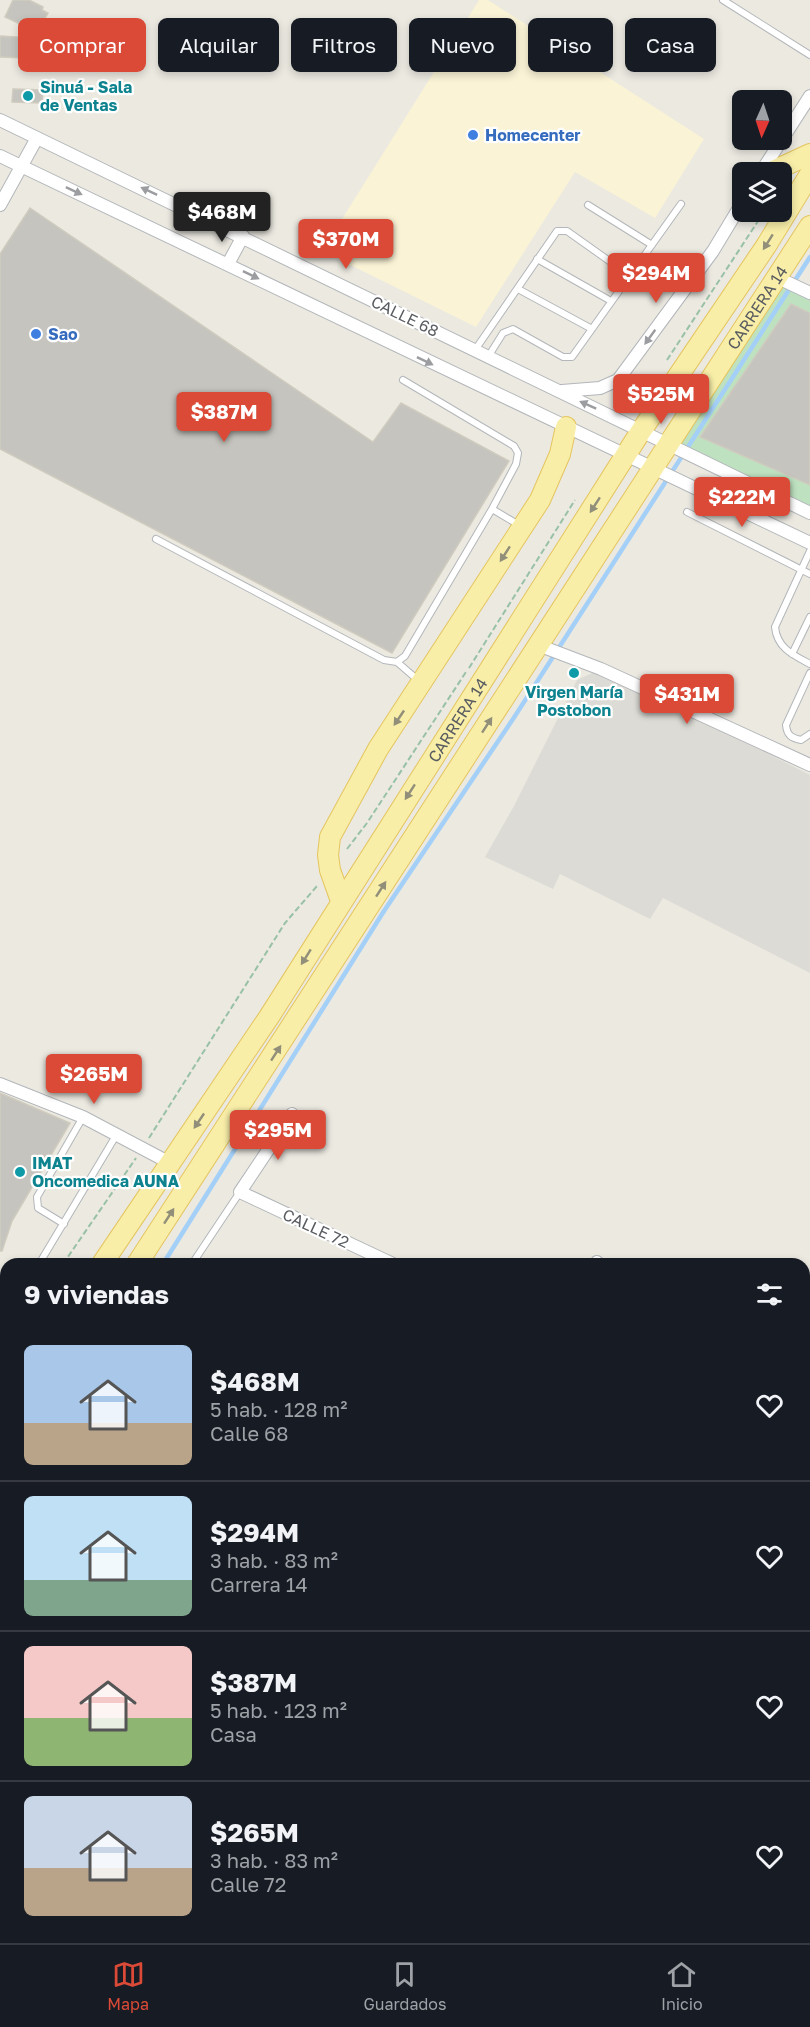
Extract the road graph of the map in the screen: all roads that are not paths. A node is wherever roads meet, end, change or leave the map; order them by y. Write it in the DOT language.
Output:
graph roads {
  1 [pos="723,0"];
  2 [pos="810,55"];
  3 [pos="810,96"];
  4 [pos="0,120"];
  5 [pos="37,138"];
  6 [pos="810,154"];
  7 [pos="0,156"];
  8 [pos="767,162"];
  9 [pos="792,162"];
  10 [pos="21,166"];
  11 [pos="810,174"];
  12 [pos="681,204"];
  13 [pos="0,205"];
  14 [pos="588,205"];
  15 [pos="732,220"];
  16 [pos="810,226"];
  17 [pos="243,236"];
  18 [pos="652,245"];
  19 [pos="537,259"];
  20 [pos="228,264"];
  21 [pos="629,275"];
  22 [pos="782,279"];
  23 [pos="518,289"];
  24 [pos="810,293"];
  25 [pos="611,301"];
  26 [pos="592,328"];
  27 [pos="475,350"];
  28 [pos="488,357"];
  29 [pos="403,380"];
  30 [pos="559,392"];
  31 [pos="566,427"];
  32 [pos="641,431"];
  33 [pos="675,449"];
  34 [pos="627,456"];
  35 [pos="660,473"];
  36 [pos="492,509"];
  37 [pos="687,512"];
  38 [pos="810,513"];
  39 [pos="523,527"];
  40 [pos="156,539"];
  41 [pos="810,543"];
  42 [pos="810,551"];
  43 [pos="802,569"];
  44 [pos="810,574"];
  45 [pos="810,617"];
  46 [pos="545,648"];
  47 [pos="792,654"];
  48 [pos="397,662"];
  49 [pos="810,664"];
  50 [pos="810,674"];
  51 [pos="422,684"];
  52 [pos="810,734"];
  53 [pos="810,765"];
  54 [pos="341,901"];
  55 [pos="0,1084"];
  56 [pos="292,1114"];
  57 [pos="83,1117"];
  58 [pos="118,1134"];
  59 [pos="170,1163"];
  60 [pos="240,1192"];
  61 [pos="64,1224"];
  62 [pos="43,1258"];
  63 [pos="106,1258"];
  64 [pos="141,1258"];
  65 [pos="196,1258"];
  66 [pos="380,1258"];
  1 -- 2 [label="lane"];
  3 -- 8 [label="street"];
  4 -- 5 [label="street, CALLE 68"];
  5 -- 10 [label="street"];
  17 -- 5 [label="street, CALLE 68, one-way"];
  6 -- 9 [label="main road"];
  7 -- 10 [label="street, CALLE 68"];
  10 -- 13 [label="street"];
  10 -- 20 [label="street, CALLE 68, one-way"];
  11 -- 32 [label="main road, CARRERA 14, one-way"];
  12 -- 18 [label="lane"];
  14 -- 18 [label="lane"];
  15 -- 30 [label="street, one-way"];
  16 -- 22 [label="main road, CARRERA 14"];
  17 -- 20 [label="street"];
  17 -- 27 [label="street, CALLE 68"];
  18 -- 21 [label="lane"];
  19 -- 21 [label="lane"];
  19 -- 23 [label="lane"];
  19 -- 25 [label="lane"];
  20 -- 31 [label="street, CALLE 68, one-way"];
  21 -- 25 [label="lane"];
  22 -- 24 [label="street"];
  22 -- 33 [label="main road, CARRERA 14"];
  23 -- 26 [label="lane"];
  23 -- 27 [label="lane"];
  25 -- 26 [label="lane"];
  26 -- 28 [label="lane"];
  27 -- 28 [label="street, CALLE 68"];
  28 -- 30 [label="street, CALLE 68"];
  29 -- 36 [label="lane"];
  32 -- 30 [label="street, CALLE 68, one-way"];
  31 -- 34 [label="street, CALLE 68"];
  31 -- 39 [label="main road"];
  32 -- 33 [label="street, CALLE 68"];
  32 -- 34 [label="main road, CARRERA 14"];
  33 -- 35 [label="main road, CARRERA 14"];
  33 -- 38 [label="street, CALLE 68"];
  34 -- 35 [label="street, CALLE 68"];
  34 -- 54 [label="main road, CARRERA 14, one-way"];
  35 -- 41 [label="street, CALLE 68"];
  35 -- 46 [label="main road, CARRERA 14"];
  36 -- 39 [label="lane"];
  36 -- 48 [label="lane"];
  37 -- 43 [label="lane"];
  39 -- 51 [label="main road, one-way"];
  40 -- 48 [label="lane"];
  42 -- 43 [label="lane"];
  43 -- 44 [label="lane"];
  43 -- 47 [label="lane"];
  45 -- 47 [label="lane"];
  46 -- 53 [label="street"];
  64 -- 46 [label="main road, CARRERA 14, one-way"];
  47 -- 49 [label="lane"];
  48 -- 51 [label="lane"];
  50 -- 52 [label="lane"];
  51 -- 54 [label="main road, one-way"];
  54 -- 59 [label="main road, CARRERA 14, one-way"];
  55 -- 57 [label="street"];
  56 -- 60 [label="street"];
  57 -- 58 [label="street"];
  57 -- 61 [label="lane"];
  58 -- 59 [label="street"];
  58 -- 61 [label="lane"];
  59 -- 63 [label="main road, CARRERA 14"];
  60 -- 65 [label="lane"];
  60 -- 66 [label="street, CALLE 72"];
  61 -- 62 [label="lane"];
}
